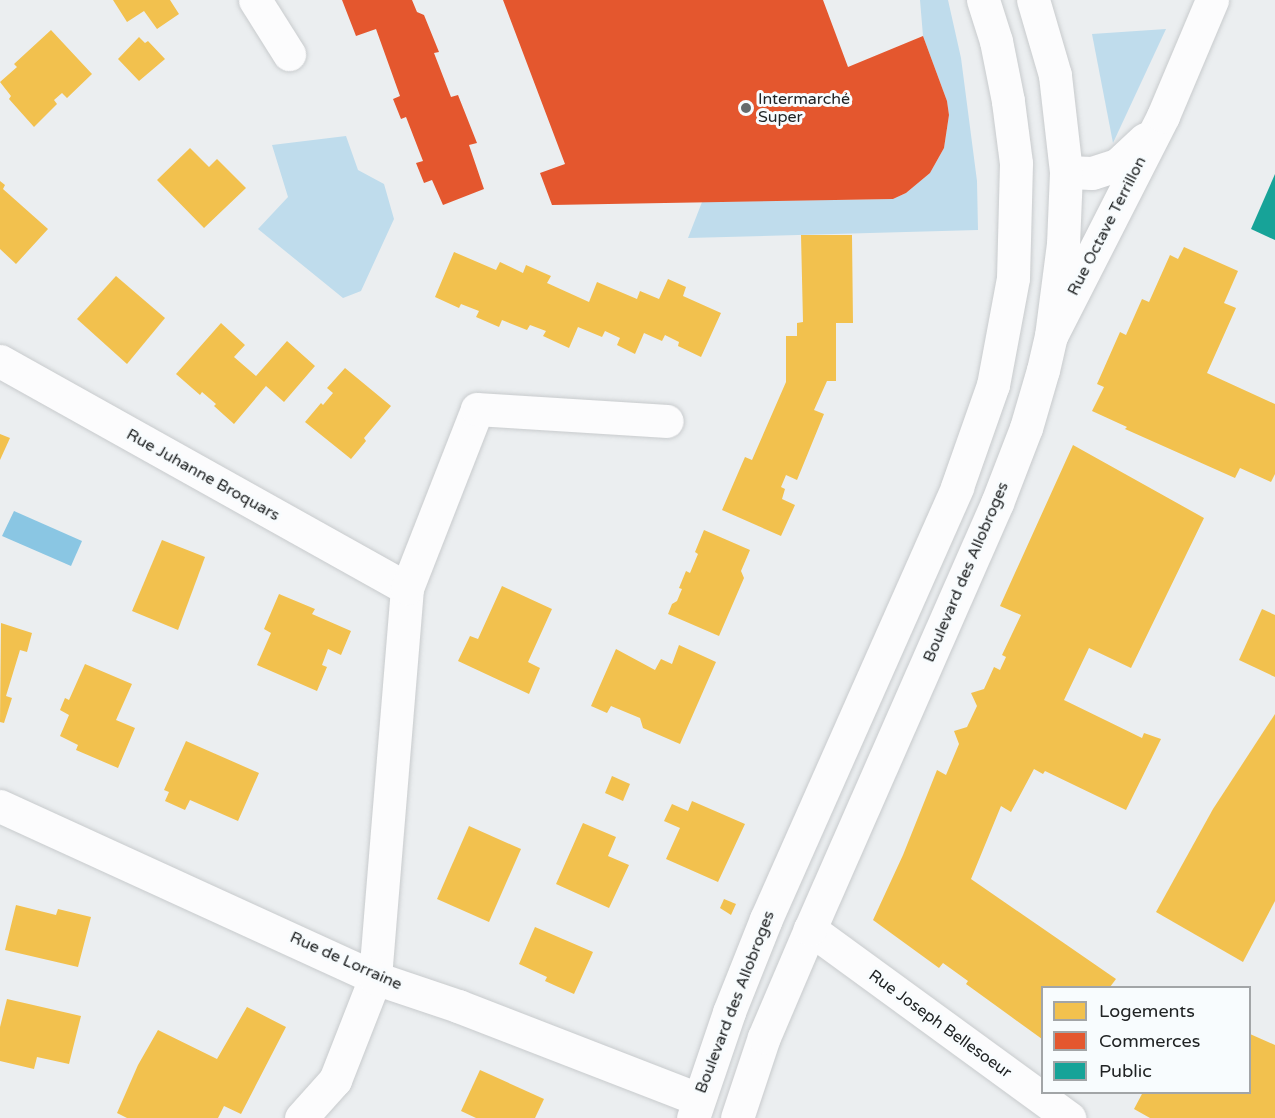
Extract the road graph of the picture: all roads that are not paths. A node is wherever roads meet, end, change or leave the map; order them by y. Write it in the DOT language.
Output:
graph roads {
  1 [pos="255,0"];
  2 [pos="983,0"];
  3 [pos="1033,0"];
  4 [pos="1212,0"];
  5 [pos="289,54"];
  6 [pos="1163,116"];
  7 [pos="1066,172"];
  8 [pos="1052,336"];
  9 [pos="0,361"];
  10 [pos="667,421"];
  11 [pos="407,588"];
  12 [pos="0,806"];
  13 [pos="810,929"];
  14 [pos="375,978"];
  15 [pos="695,1108"];
  16 [pos="301,1118"];
  17 [pos="737,1118"];
  18 [pos="1070,1118"];
  1 -- 5 [label="street"];
  2 -- 15 [label="street, Boulevard des Allobroges"];
  3 -- 7 [label="street, Boulevard des Allobroges"];
  4 -- 6 [label="street, Rue Octave Terrillon"];
  6 -- 7 [label="street, Rue Octave Terrillon"];
  6 -- 8 [label="street, Rue Octave Terrillon"];
  7 -- 8 [label="street, Boulevard des Allobroges"];
  8 -- 13 [label="street, Boulevard des Allobroges"];
  9 -- 11 [label="street, Rue Juhanne Broquars"];
  10 -- 11 [label="street"];
  11 -- 14 [label="street"];
  12 -- 14 [label="street, Rue de Lorraine"];
  13 -- 17 [label="street, Boulevard des Allobroges"];
  13 -- 18 [label="street, Rue Joseph Bellesoeur"];
  14 -- 15 [label="street, Rue de Lorraine"];
  14 -- 16 [label="street"];
}
